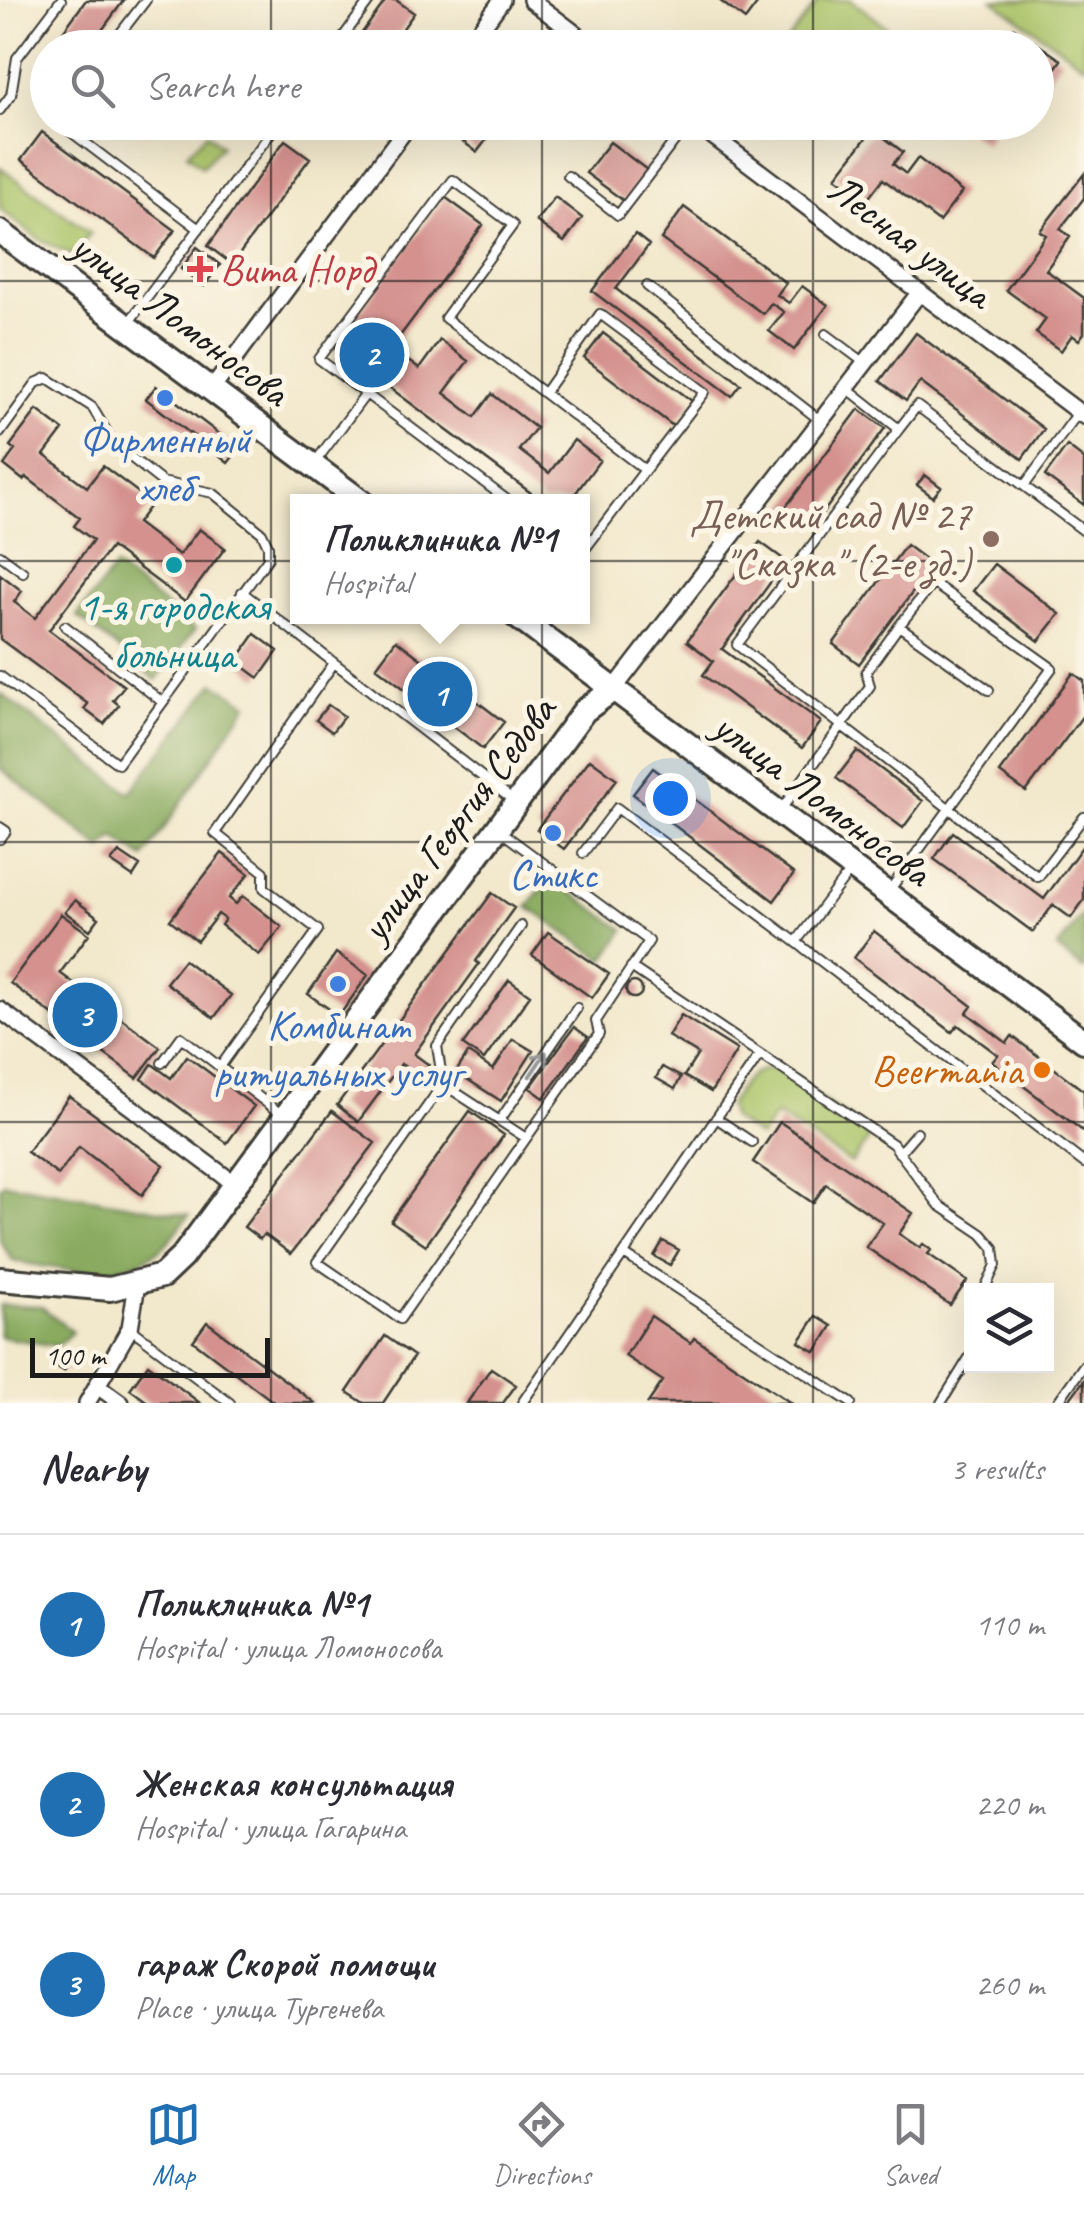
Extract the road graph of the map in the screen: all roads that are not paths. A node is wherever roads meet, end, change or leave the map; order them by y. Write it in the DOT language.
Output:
graph roads {
  1 [pos="61,0"];
  2 [pos="146,0"];
  3 [pos="370,0"];
  4 [pos="502,0"];
  5 [pos="531,0"];
  6 [pos="38,30"];
  7 [pos="123,30"];
  8 [pos="348,30"];
  9 [pos="480,30"];
  10 [pos="570,30"];
  11 [pos="30,41"];
  12 [pos="0,110"];
  13 [pos="82,140"];
  14 [pos="266,140"];
  15 [pos="398,140"];
  16 [pos="678,140"];
  17 [pos="716,140"];
  18 [pos="568,176"];
  19 [pos="199,230"];
  20 [pos="0,232"];
  21 [pos="647,286"];
  22 [pos="920,292"];
  23 [pos="127,326"];
  24 [pos="826,334"];
  25 [pos="866,363"];
  26 [pos="847,388"];
  27 [pos="212,389"];
  28 [pos="546,392"];
  29 [pos="366,394"];
  30 [pos="1082,414"];
  31 [pos="822,421"];
  32 [pos="900,429"];
  33 [pos="0,434"];
  34 [pos="313,465"];
  35 [pos="644,470"];
  36 [pos="1024,486"];
  37 [pos="351,494"];
  38 [pos="499,494"];
  39 [pos="1084,530"];
  40 [pos="590,542"];
  41 [pos="0,555"];
  42 [pos="22,572"];
  43 [pos="242,592"];
  44 [pos="531,624"];
  45 [pos="65,626"];
  46 [pos="899,626"];
  47 [pos="334,663"];
  48 [pos="0,676"];
  49 [pos="614,690"];
  50 [pos="989,690"];
  51 [pos="160,702"];
  52 [pos="842,726"];
  53 [pos="515,802"];
  54 [pos="950,810"];
  55 [pos="778,814"];
  56 [pos="1084,816"];
  57 [pos="0,827"];
  58 [pos="496,828"];
  59 [pos="0,839"];
  60 [pos="583,853"];
  61 [pos="851,869"];
  62 [pos="886,894"];
  63 [pos="522,926"];
  64 [pos="796,942"];
  65 [pos="632,966"];
  66 [pos="0,1010"];
  67 [pos="596,1021"];
  68 [pos="1084,1041"];
  69 [pos="760,1054"];
  70 [pos="162,1062"];
  71 [pos="220,1066"];
  72 [pos="443,1084"];
  73 [pos="285,1117"];
  74 [pos="716,1118"];
  75 [pos="500,1120"];
  76 [pos="917,1132"];
  77 [pos="526,1138"];
  78 [pos="752,1142"];
  79 [pos="899,1153"];
  80 [pos="1084,1163"];
  81 [pos="235,1184"];
  82 [pos="624,1254"];
  83 [pos="0,1278"];
  84 [pos="987,1283"];
  85 [pos="137,1284"];
  86 [pos="130,1328"];
  87 [pos="964,1365"];
  88 [pos="1084,1365"];
  89 [pos="98,1387"];
  90 [pos="87,1403"];
  91 [pos="120,1403"];
  92 [pos="230,1403"];
  93 [pos="522,1403"];
  94 [pos="851,1403"];
  95 [pos="940,1403"];
  96 [pos="1057,1403"];
  1 -- 6 [label="lane"];
  2 -- 7 [label="lane"];
  3 -- 8 [label="lane"];
  4 -- 9 [label="street"];
  5 -- 10 [label="street"];
  11 -- 12 [label="lane"];
  13 -- 19 [label="lane"];
  14 -- 19 [label="lane"];
  15 -- 27 [label="street"];
  16 -- 18 [label="lane"];
  17 -- 22 [label="street, Лесная улица"];
  19 -- 23 [label="lane"];
  20 -- 23 [label="main road, улица Ломоносова"];
  21 -- 31 [label="lane"];
  22 -- 25 [label="street, улица Георгия Седова"];
  22 -- 30 [label="street, Лесная улица"];
  23 -- 27 [label="main road, улица Ломоносова"];
  24 -- 25 [label="lane"];
  25 -- 26 [label="street, улица Георгия Седова"];
  26 -- 31 [label="street, улица Георгия Седова"];
  26 -- 32 [label="lane"];
  27 -- 34 [label="main road, улица Ломоносова"];
  28 -- 29 [label="lane"];
  28 -- 35 [label="lane"];
  28 -- 35 [label="lane"];
  29 -- 34 [label="lane"];
  29 -- 38 [label="lane"];
  30 -- 36 [label="lane"];
  31 -- 49 [label="street, улица Георгия Седова"];
  32 -- 36 [label="lane"];
  32 -- 52 [label="lane"];
  33 -- 43 [label="lane"];
  34 -- 37 [label="main road, улица Ломоносова"];
  35 -- 40 [label="lane"];
  36 -- 39 [label="lane"];
  41 -- 42 [label="lane"];
  43 -- 47 [label="lane"];
  43 -- 51 [label="lane"];
  44 -- 49 [label="main road, улица Ломоносова"];
  45 -- 51 [label="lane"];
  46 -- 50 [label="lane"];
  46 -- 52 [label="lane"];
  46 -- 54 [label="lane"];
  47 -- 53 [label="lane"];
  47 -- 71 [label="lane"];
  48 -- 51 [label="lane"];
  49 -- 53 [label="main road, улица Георгия Седова"];
  49 -- 55 [label="main road, улица Ломоносова"];
  52 -- 54 [label="lane"];
  52 -- 55 [label="lane"];
  53 -- 58 [label="main road, улица Георгия Седова"];
  54 -- 56 [label="lane"];
  54 -- 62 [label="lane"];
  55 -- 61 [label="main road, улица Ломоносова"];
  57 -- 59 [label="lane"];
  58 -- 65 [label="lane"];
  58 -- 73 [label="main road, улица Георгия Седова"];
  60 -- 64 [label="lane"];
  61 -- 62 [label="main road, улица Ломоносова"];
  61 -- 64 [label="lane"];
  62 -- 68 [label="main road, улица Ломоносова"];
  63 -- 72 [label="lane"];
  64 -- 80 [label="lane"];
  65 -- 67 [label="lane"];
  65 -- 69 [label="lane"];
  66 -- 81 [label="street"];
  75 -- 67 [label="lane, one-way"];
  67 -- 77 [label="lane"];
  69 -- 74 [label="lane"];
  69 -- 79 [label="lane"];
  70 -- 71 [label="lane"];
  71 -- 73 [label="lane"];
  72 -- 75 [label="lane"];
  72 -- 77 [label="lane"];
  73 -- 81 [label="main road, улица Георгия Седова"];
  74 -- 78 [label="lane"];
  74 -- 82 [label="lane"];
  75 -- 77 [label="lane"];
  76 -- 79 [label="lane"];
  79 -- 84 [label="lane"];
  81 -- 85 [label="main road, улица Георгия Седова"];
  82 -- 93 [label="lane"];
  82 -- 94 [label="lane"];
  83 -- 85 [label="main road"];
  85 -- 86 [label="street"];
  86 -- 89 [label="street"];
  86 -- 92 [label="lane"];
  87 -- 95 [label="lane"];
  88 -- 96 [label="lane"];
  89 -- 90 [label="street"];
  89 -- 91 [label="street"];
}
